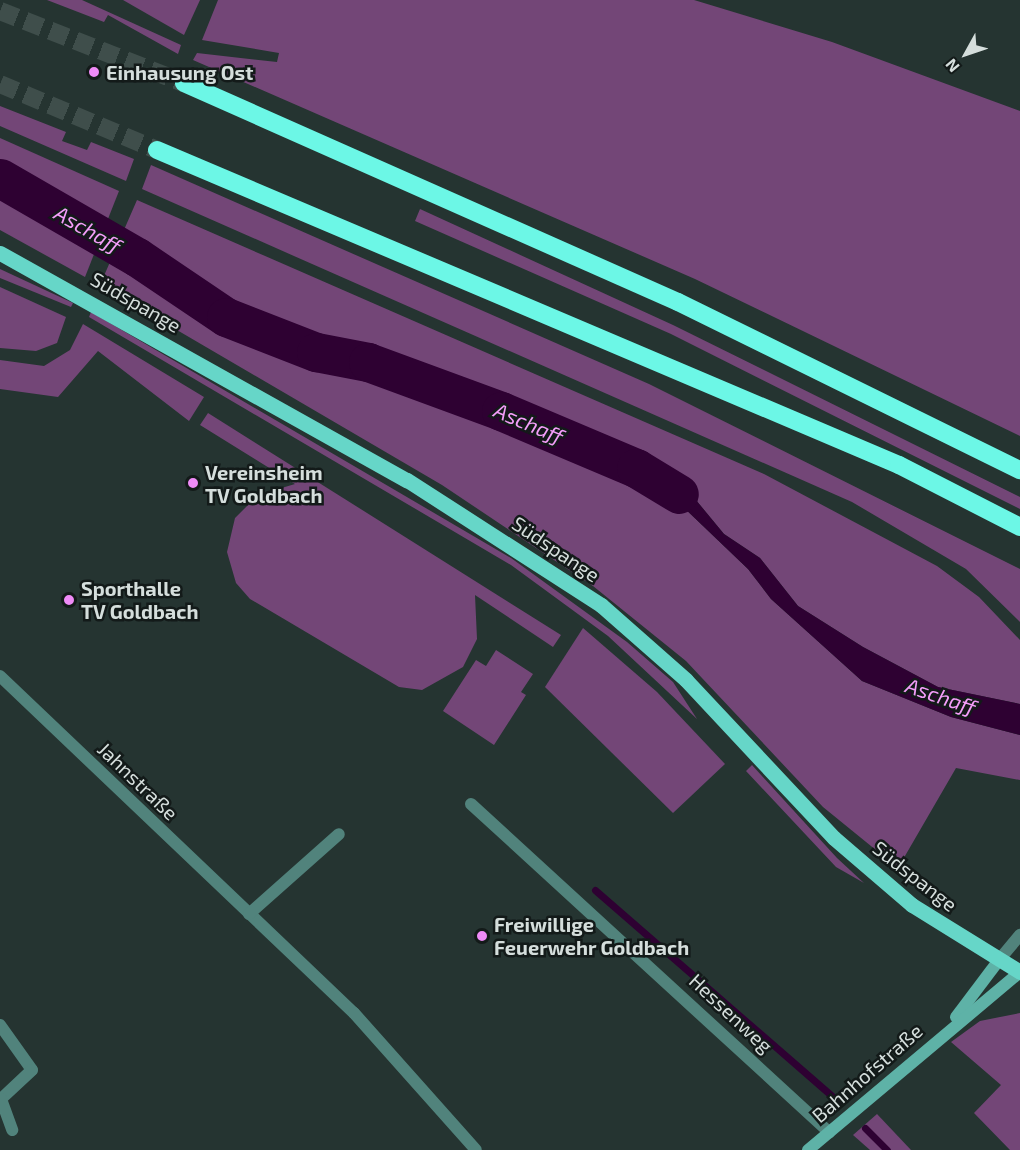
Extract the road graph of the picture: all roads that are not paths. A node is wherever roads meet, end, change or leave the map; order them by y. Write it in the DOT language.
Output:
graph roads {
  1 [pos="184,83"];
  2 [pos="157,150"];
  3 [pos="0,253"];
  4 [pos="1020,470"];
  5 [pos="1020,527"];
  6 [pos="0,676"];
  7 [pos="471,804"];
  8 [pos="339,834"];
  9 [pos="249,914"];
  10 [pos="1020,935"];
  11 [pos="999,960"];
  12 [pos="1020,972"];
  13 [pos="0,1025"];
  14 [pos="950,1026"];
  15 [pos="12,1130"];
  16 [pos="829,1132"];
  17 [pos="476,1150"];
  18 [pos="808,1150"];
  1 -- 4 [label="highway"];
  2 -- 5 [label="highway"];
  3 -- 11 [label="main road, Südspange"];
  6 -- 9 [label="street, Jahnstraße"];
  7 -- 16 [label="street, Hessenweg"];
  8 -- 9 [label="street"];
  9 -- 17 [label="street, Jahnstraße"];
  10 -- 11 [label="street, Bahnhofstraße"];
  11 -- 12 [label="main road, Südspange"];
  11 -- 14 [label="street, Bahnhofstraße"];
  12 -- 14 [label="street, Bahnhofstraße"];
  13 -- 15 [label="street"];
  14 -- 16 [label="street, Bahnhofstraße"];
  16 -- 18 [label="street, Bahnhofstraße"];
}
